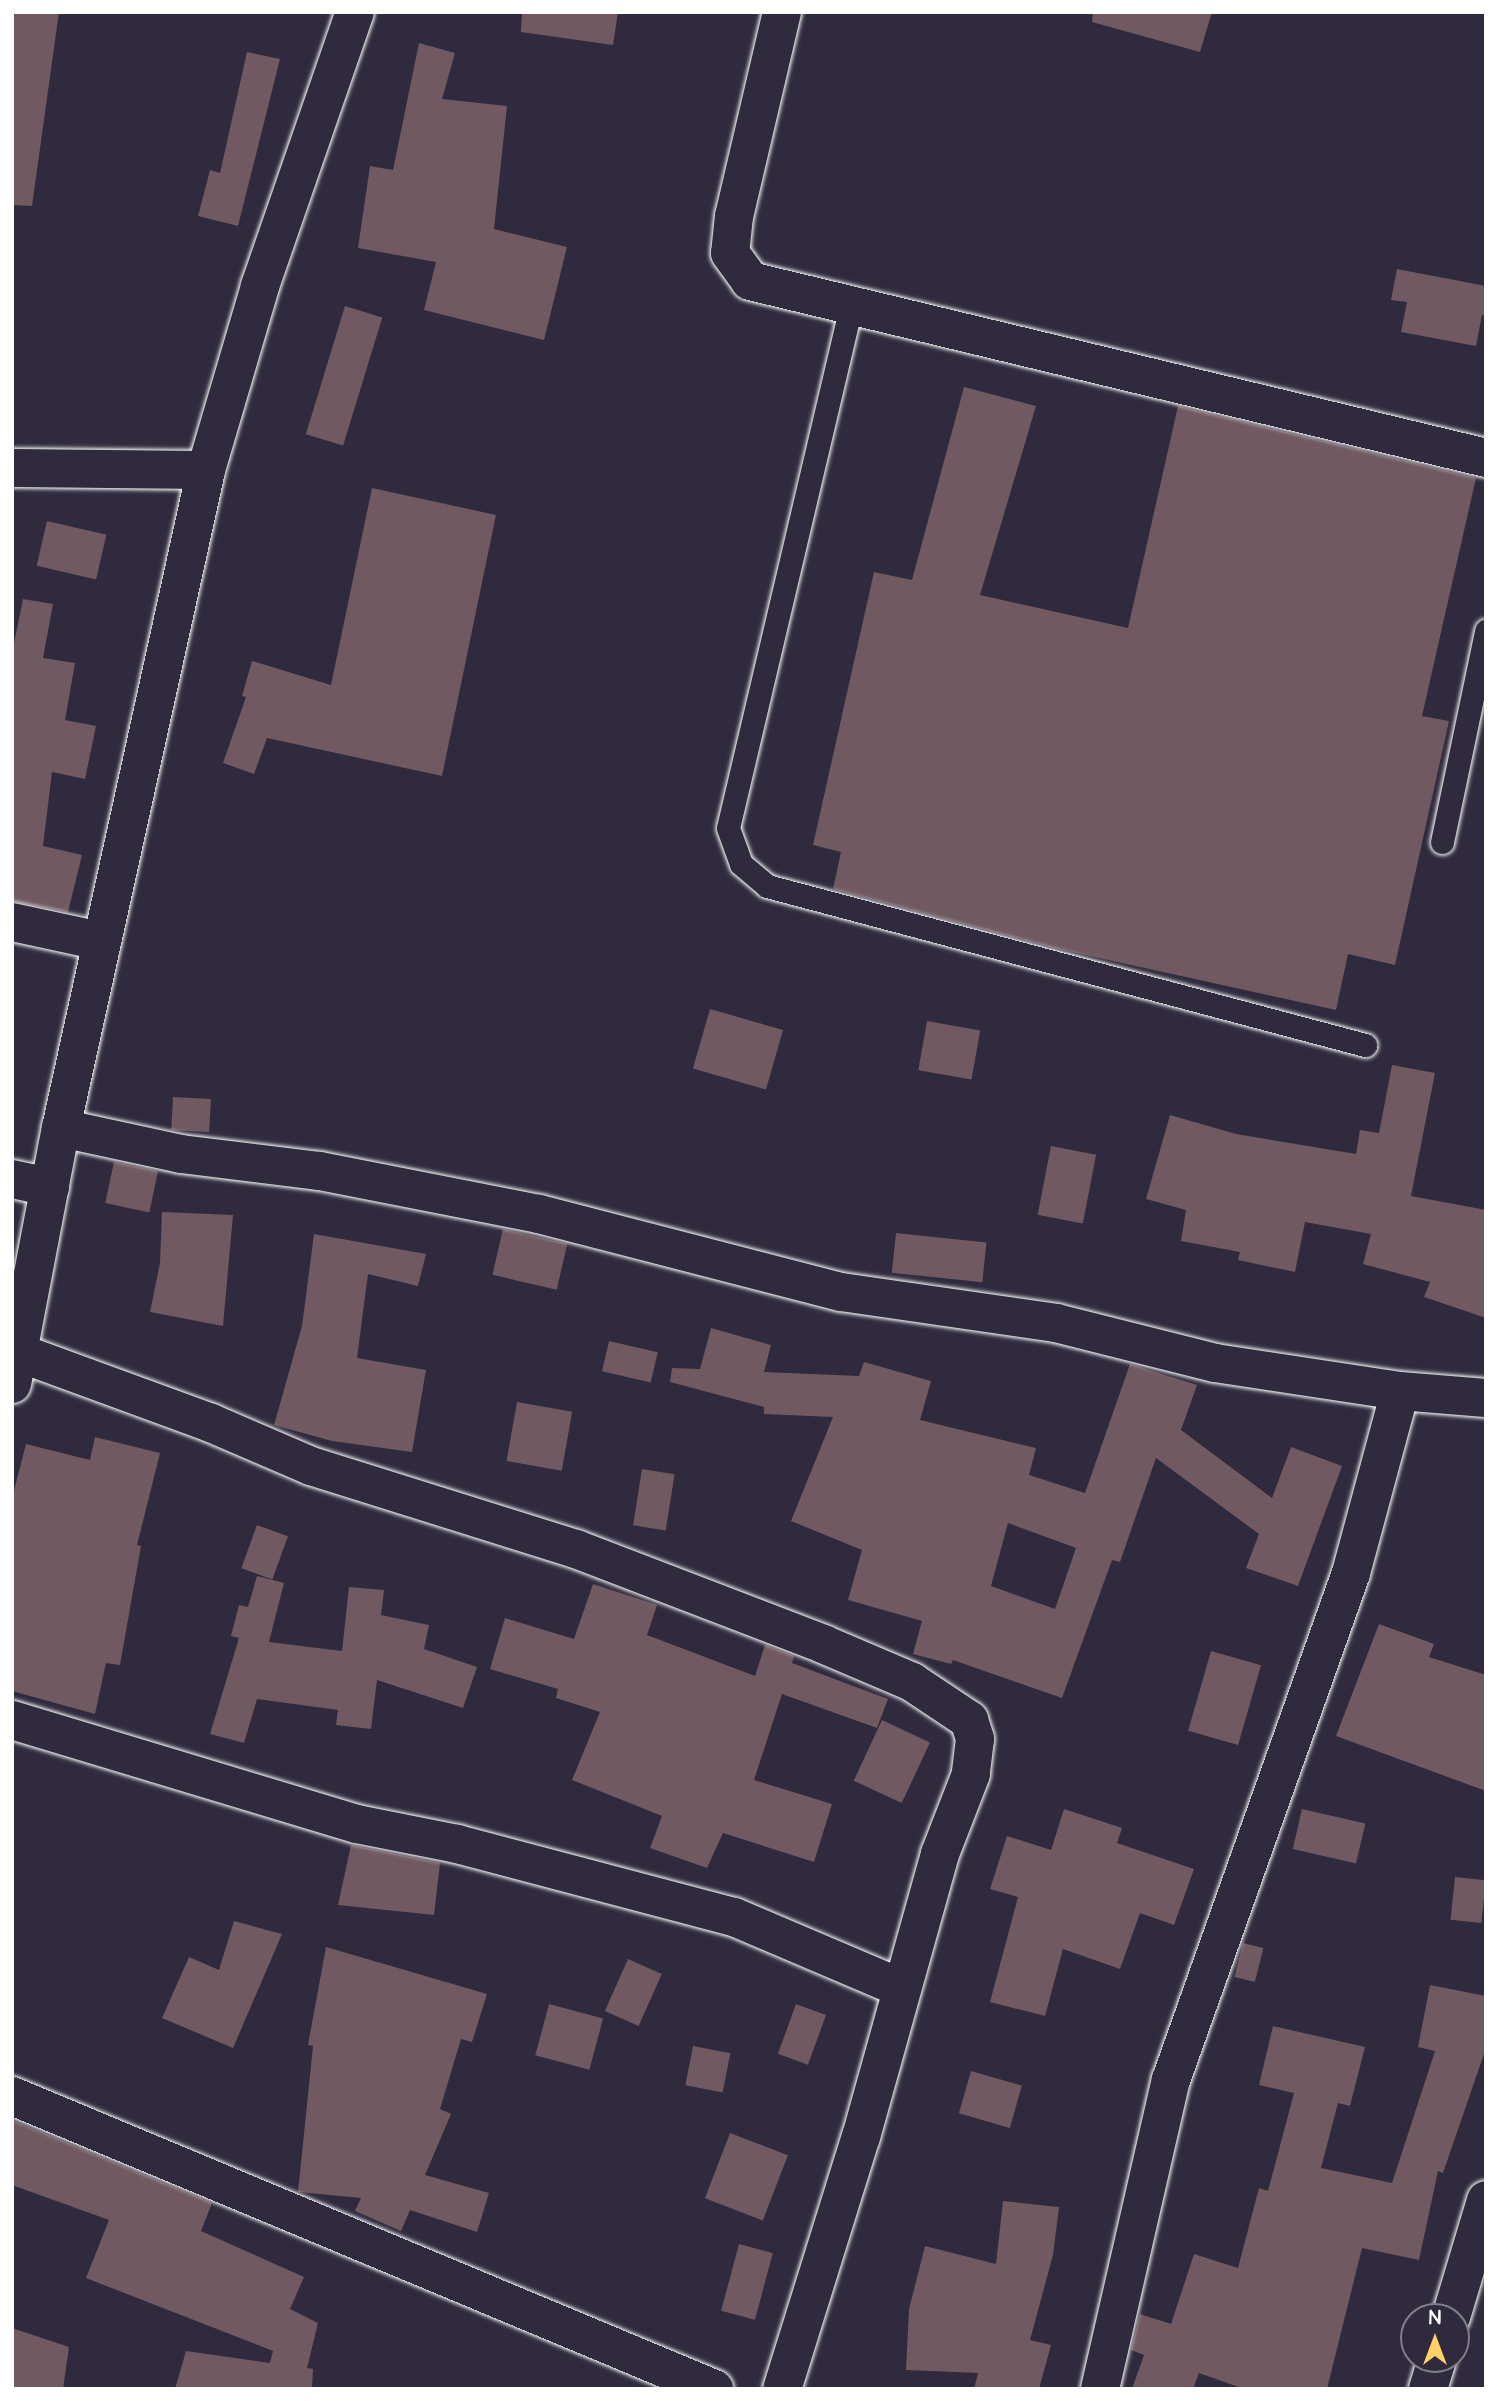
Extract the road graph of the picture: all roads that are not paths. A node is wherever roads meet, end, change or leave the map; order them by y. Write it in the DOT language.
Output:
graph roads {
  1 [pos="355,12"];
  2 [pos="782,12"];
  3 [pos="850,306"];
  4 [pos="1486,458"];
  5 [pos="12,468"];
  6 [pos="206,470"];
  7 [pos="1486,631"];
  8 [pos="1442,842"];
  9 [pos="12,922"];
  10 [pos="101,941"];
  11 [pos="1365,1045"];
  12 [pos="61,1128"];
  13 [pos="12,1179"];
  14 [pos="50,1187"];
  15 [pos="16,1369"];
  16 [pos="1400,1391"];
  17 [pos="1486,1398"];
  18 [pos="12,1720"];
  19 [pos="901,1988"];
  20 [pos="12,2096"];
  21 [pos="1486,2200"];
  22 [pos="1455,2303"];
  23 [pos="714,2389"];
  24 [pos="782,2389"];
  25 [pos="1100,2389"];
  1 -- 6 [label="street"];
  2 -- 3 [label="street"];
  3 -- 4 [label="street"];
  3 -- 11 [label="lane"];
  5 -- 6 [label="street"];
  6 -- 10 [label="street"];
  7 -- 8 [label="lane"];
  9 -- 10 [label="street"];
  10 -- 12 [label="street"];
  12 -- 14 [label="street"];
  12 -- 16 [label="street"];
  13 -- 14 [label="street"];
  14 -- 15 [label="street"];
  15 -- 19 [label="street"];
  16 -- 17 [label="street"];
  16 -- 25 [label="street"];
  18 -- 19 [label="street"];
  19 -- 24 [label="street"];
  20 -- 23 [label="street"];
  21 -- 22 [label="street"];
}
